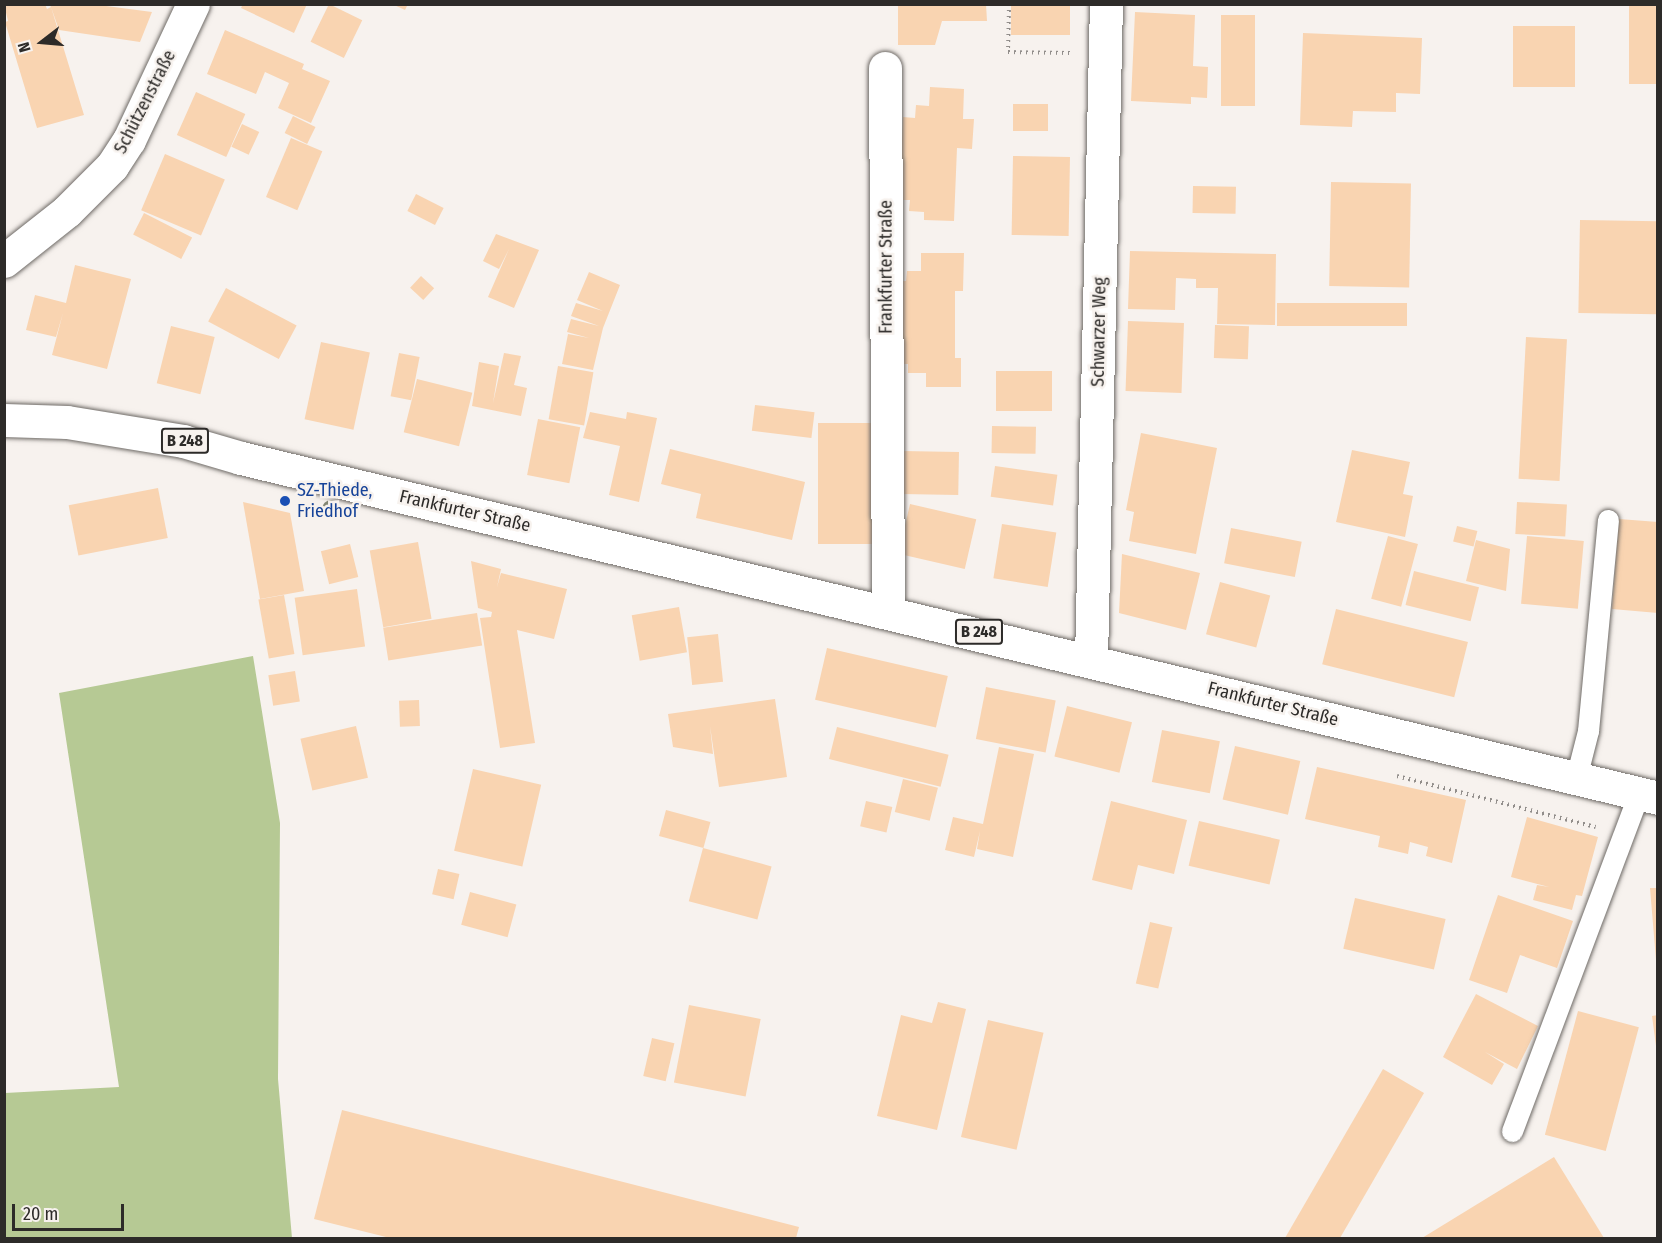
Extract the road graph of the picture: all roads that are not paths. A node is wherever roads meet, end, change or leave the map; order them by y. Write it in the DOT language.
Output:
graph roads {
  1 [pos="193,4"];
  2 [pos="1106,4"];
  3 [pos="885,68"];
  4 [pos="4,261"];
  5 [pos="4,420"];
  6 [pos="1608,520"];
  7 [pos="888,611"];
  8 [pos="1091,659"];
  9 [pos="1576,778"];
  10 [pos="1648,796"];
  11 [pos="1512,1131"];
  1 -- 4 [label="main road, Schützenstraße"];
  2 -- 8 [label="main road, Schwarzer Weg"];
  3 -- 7 [label="main road, Frankfurter Straße"];
  5 -- 7 [label="main road, Frankfurter Straße / B 248"];
  6 -- 9 [label="lane"];
  7 -- 8 [label="main road, Frankfurter Straße / B 248"];
  8 -- 9 [label="main road, Frankfurter Straße / B 248"];
  9 -- 10 [label="main road, Frankfurter Straße / B 248"];
  10 -- 11 [label="lane"];
}
